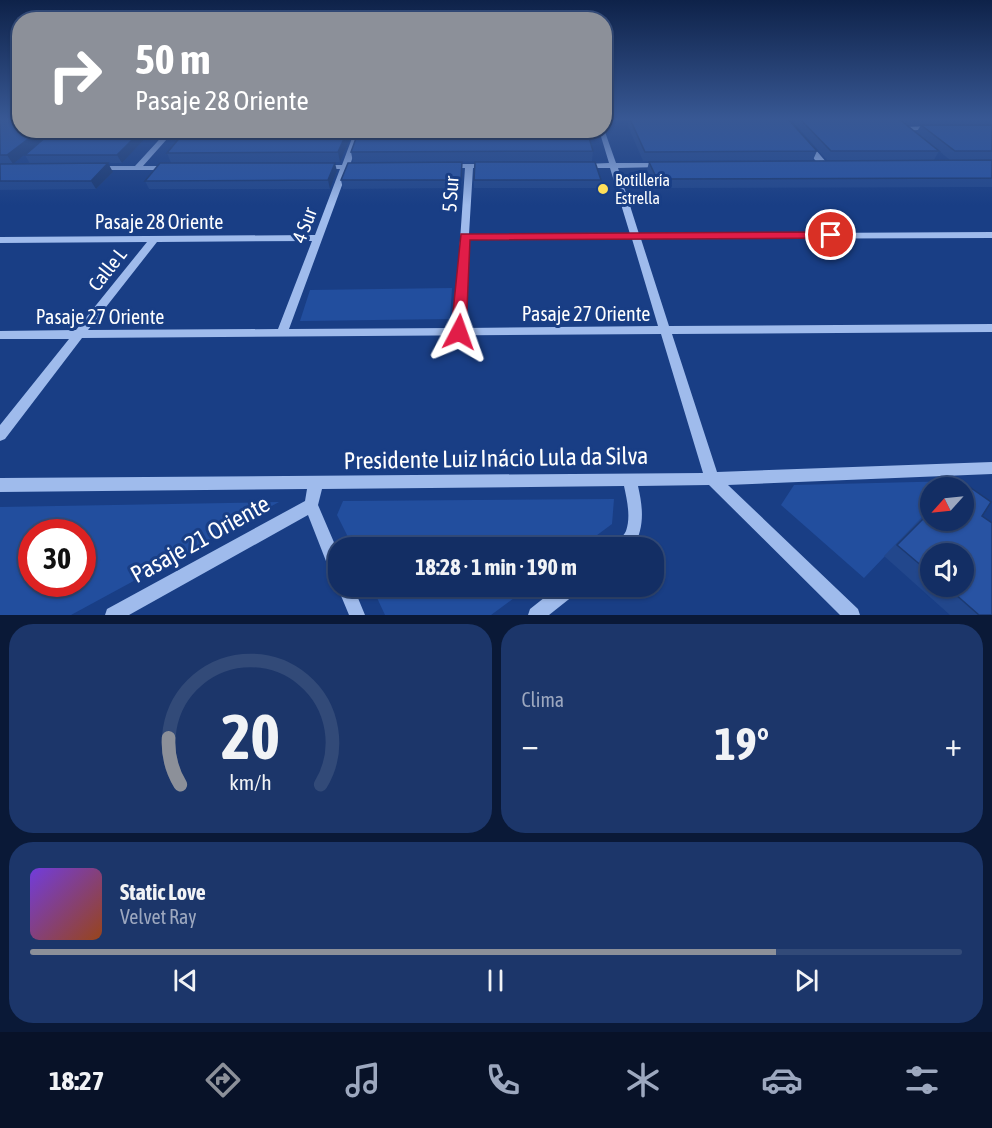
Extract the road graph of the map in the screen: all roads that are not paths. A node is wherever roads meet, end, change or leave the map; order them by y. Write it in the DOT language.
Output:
graph roads {
  1 [pos="156,148"];
  2 [pos="352,148"];
  3 [pos="608,148"];
  4 [pos="809,148"];
  5 [pos="835,164"];
  6 [pos="613,165"];
  7 [pos="670,165"];
  8 [pos="813,165"];
  9 [pos="824,165"];
  10 [pos="434,166"];
  11 [pos="470,166"];
  12 [pos="493,166"];
  13 [pos="577,166"];
  14 [pos="184,167"];
  15 [pos="310,167"];
  16 [pos="345,167"];
  17 [pos="367,167"];
  18 [pos="93,168"];
  19 [pos="137,168"];
  20 [pos="992,235"];
  21 [pos="636,236"];
  22 [pos="465,237"];
  23 [pos="318,238"];
  24 [pos="154,239"];
  25 [pos="0,240"];
  26 [pos="992,328"];
  27 [pos="666,331"];
  28 [pos="459,332"];
  29 [pos="282,333"];
  30 [pos="79,334"];
  31 [pos="0,335"];
  32 [pos="0,435"];
  33 [pos="992,468"];
  34 [pos="712,479"];
  35 [pos="630,480"];
  36 [pos="316,482"];
  37 [pos="0,485"];
  38 [pos="311,505"];
  39 [pos="631,537"];
  40 [pos="328,546"];
  41 [pos="350,597"];
  42 [pos="558,597"];
  43 [pos="113,615"];
  44 [pos="357,615"];
  45 [pos="536,615"];
  46 [pos="852,615"];
  1 -- 19 [label="street"];
  2 -- 16 [label="street, 4 Sur"];
  3 -- 6 [label="street"];
  4 -- 9 [label="street"];
  5 -- 9 [label="street"];
  6 -- 7 [label="street"];
  6 -- 13 [label="street"];
  6 -- 21 [label="street"];
  8 -- 9 [label="street"];
  10 -- 11 [label="street"];
  11 -- 12 [label="street"];
  11 -- 22 [label="street, 5 Sur"];
  14 -- 19 [label="street"];
  15 -- 16 [label="street"];
  16 -- 17 [label="street"];
  16 -- 23 [label="street, 4 Sur"];
  18 -- 19 [label="street"];
  20 -- 21 [label="street"];
  21 -- 22 [label="street"];
  21 -- 27 [label="street"];
  22 -- 28 [label="street, 5 Sur"];
  23 -- 24 [label="street, Pasaje 28 Oriente"];
  23 -- 29 [label="street, 4 Sur"];
  24 -- 25 [label="street, Pasaje 28 Oriente"];
  24 -- 30 [label="street, Calle L"];
  26 -- 27 [label="street, Pasaje 27 Oriente"];
  27 -- 28 [label="street, Pasaje 27 Oriente"];
  27 -- 34 [label="street"];
  28 -- 29 [label="street, Pasaje 27 Oriente"];
  29 -- 30 [label="street, Pasaje 27 Oriente"];
  30 -- 31 [label="street, Pasaje 27 Oriente"];
  30 -- 32 [label="street, Calle L"];
  33 -- 34 [label="street, Presidente Luiz Inácio Lula da Silva"];
  34 -- 35 [label="street, Presidente Luiz Inácio Lula da Silva"];
  34 -- 46 [label="street"];
  35 -- 36 [label="street, Presidente Luiz Inácio Lula da Silva"];
  35 -- 39 [label="street"];
  36 -- 37 [label="street, Presidente Luiz Inácio Lula da Silva"];
  36 -- 38 [label="street"];
  38 -- 40 [label="street"];
  38 -- 43 [label="street, Pasaje 21 Oriente"];
  41 -- 44 [label="street"];
  42 -- 45 [label="street"];
}
